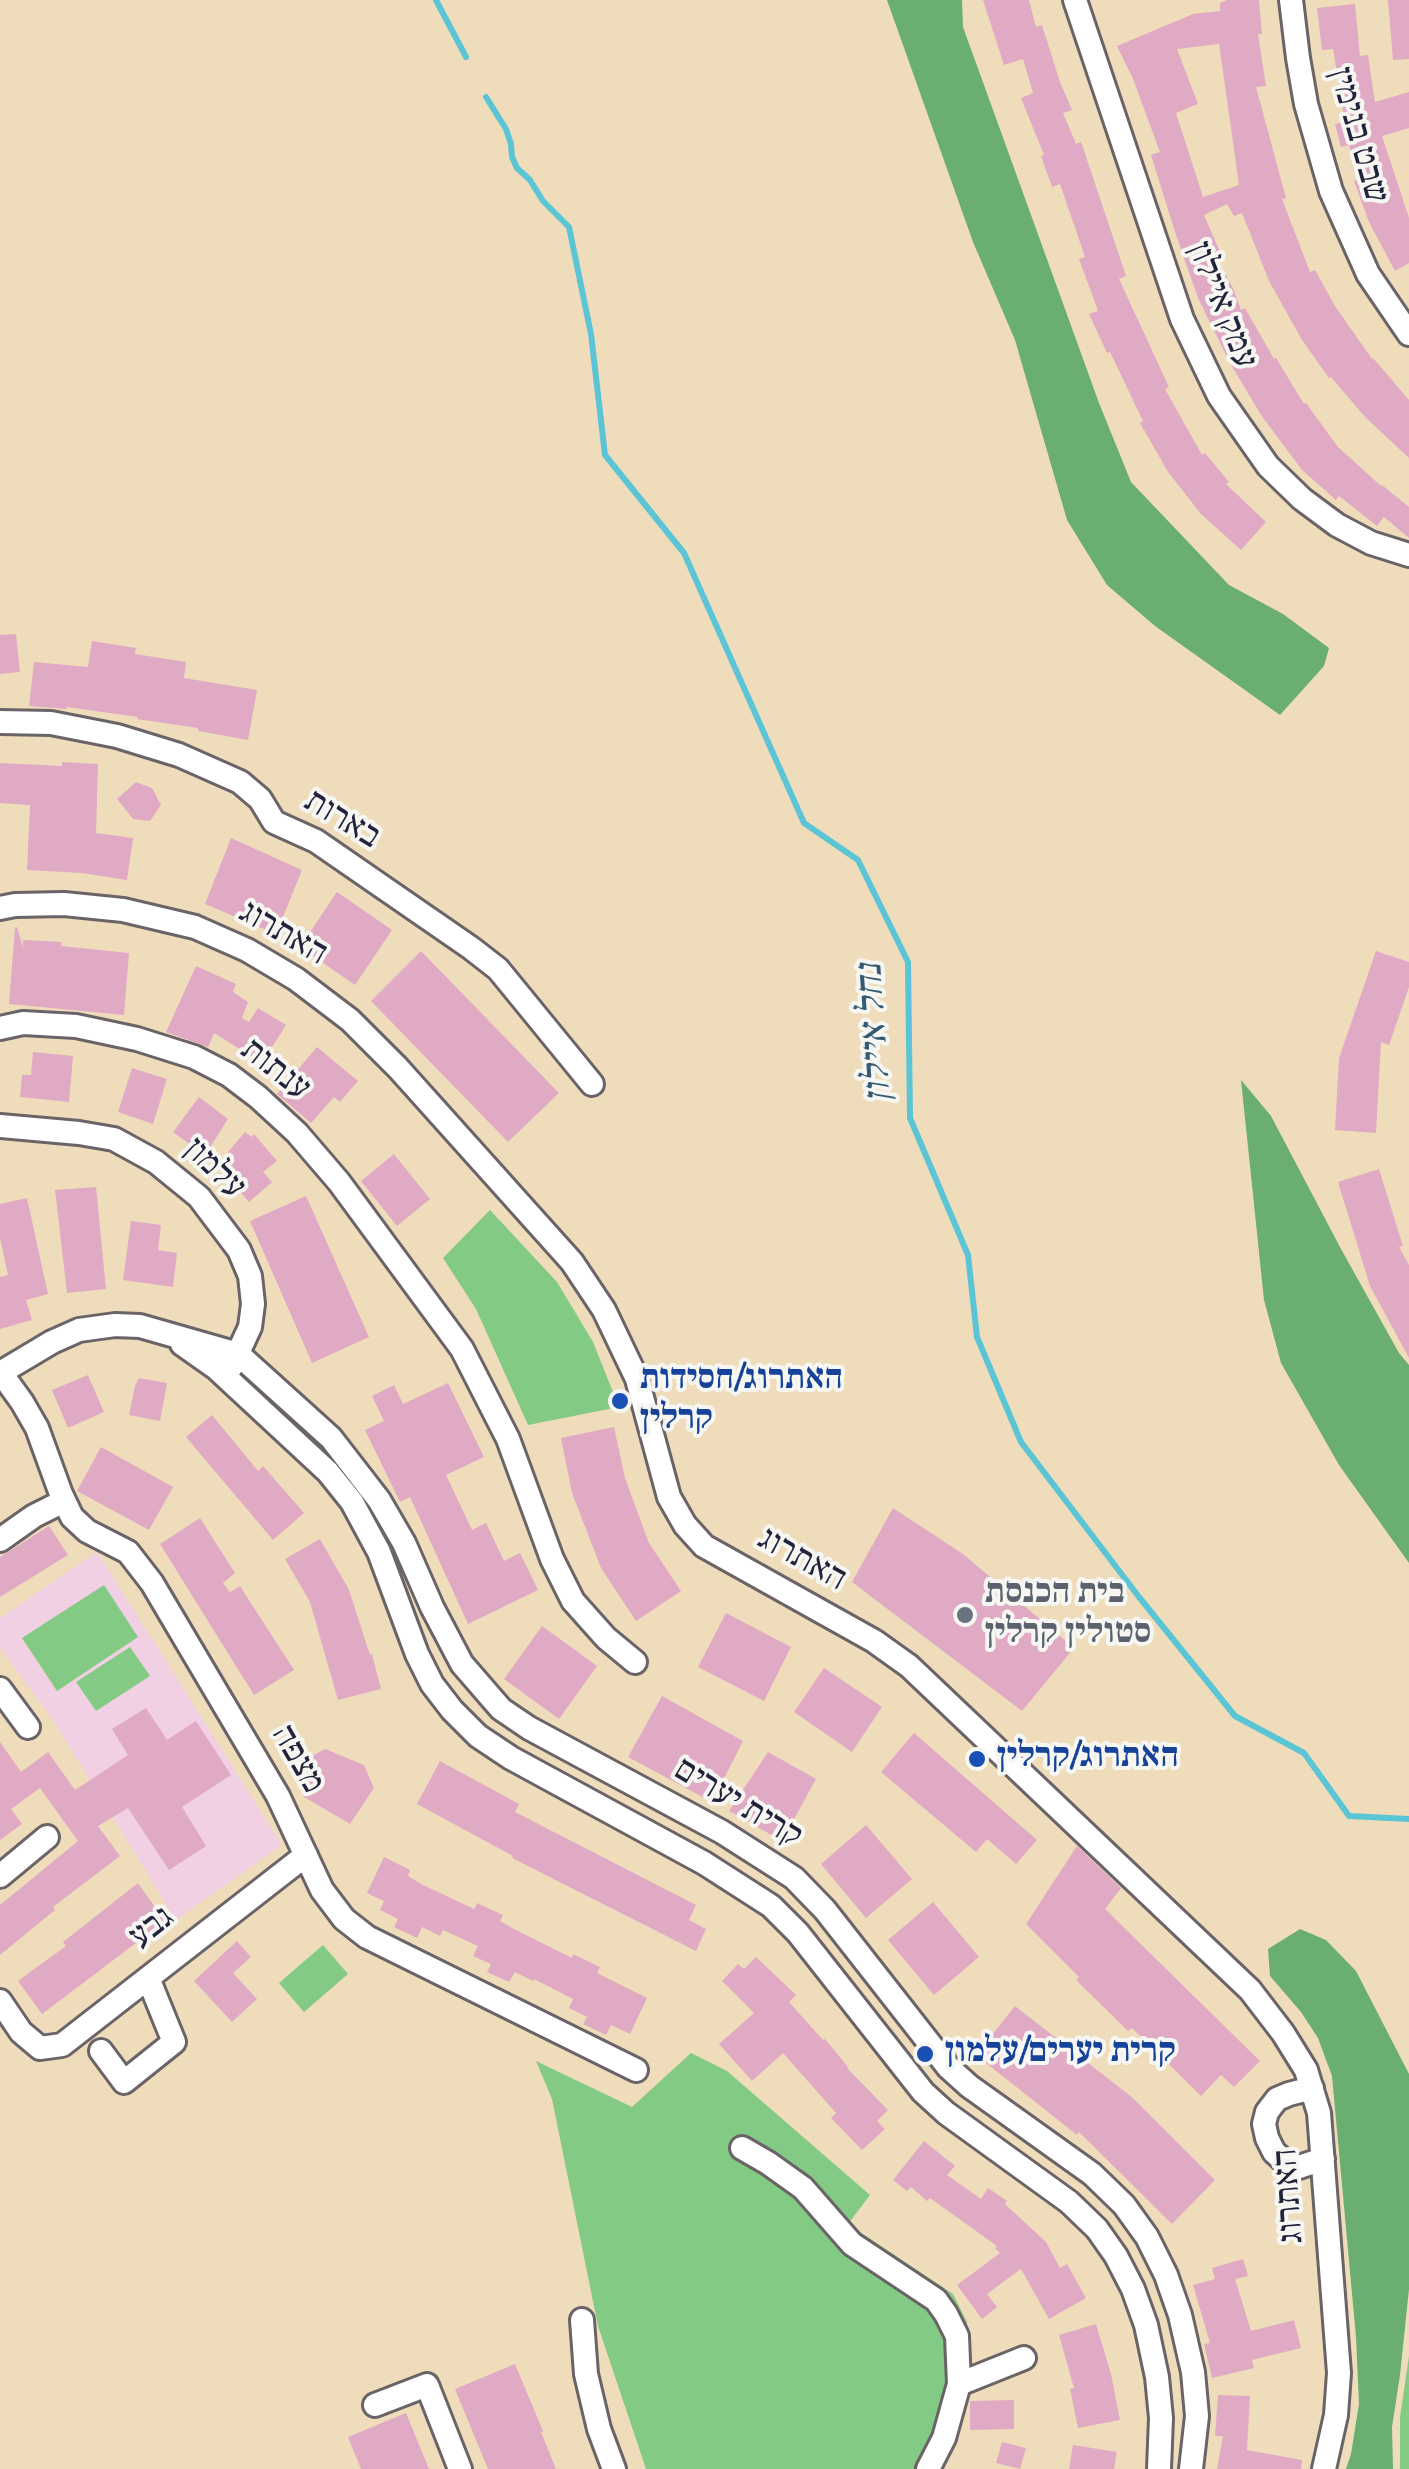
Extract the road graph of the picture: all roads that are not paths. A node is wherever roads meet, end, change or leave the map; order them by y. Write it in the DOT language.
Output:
graph roads {
  1 [pos="1075,0"];
  2 [pos="1292,0"];
  3 [pos="1409,334"];
  4 [pos="1409,555"];
  5 [pos="0,722"];
  6 [pos="0,908"];
  7 [pos="0,1028"];
  8 [pos="592,1084"];
  9 [pos="0,1126"];
  10 [pos="166,1334"];
  11 [pos="238,1354"];
  12 [pos="0,1373"];
  13 [pos="226,1378"];
  14 [pos="64,1501"];
  15 [pos="0,1540"];
  16 [pos="636,1662"];
  17 [pos="0,1690"];
  18 [pos="28,1727"];
  19 [pos="47,1837"];
  20 [pos="306,1854"];
  21 [pos="0,1876"];
  22 [pos="148,1978"];
  23 [pos="0,2001"];
  24 [pos="101,2051"];
  25 [pos="636,2070"];
  26 [pos="1312,2088"];
  27 [pos="742,2148"];
  28 [pos="1323,2159"];
  29 [pos="582,2320"];
  30 [pos="1024,2358"];
  31 [pos="959,2384"];
  32 [pos="375,2405"];
  33 [pos="460,2469"];
  34 [pos="614,2469"];
  35 [pos="928,2469"];
  36 [pos="1159,2469"];
  37 [pos="1190,2469"];
  38 [pos="1324,2469"];
  1 -- 4 [label="street, עמק איילון"];
  2 -- 3 [label="street, שבט בנימין"];
  5 -- 8 [label="street, בארות"];
  6 -- 26 [label="street, האתרוג"];
  7 -- 16 [label="street, ענתות"];
  9 -- 11 [label="street, עלמון"];
  10 -- 11 [label="street, קרית יערים"];
  10 -- 12 [label="street, קרית יערים"];
  10 -- 13 [label="street, קרית יערים"];
  11 -- 13 [label="street, עלמון"];
  11 -- 37 [label="street, קרית יערים"];
  12 -- 14 [label="street, מצפה"];
  13 -- 36 [label="street, קרית יערים"];
  14 -- 15 [label="street"];
  14 -- 20 [label="street, מצפה"];
  17 -- 18 [label="street"];
  19 -- 21 [label="street"];
  20 -- 22 [label="street, גבע"];
  20 -- 25 [label="street, מצפה"];
  22 -- 23 [label="street, גבע"];
  22 -- 24 [label="street"];
  26 -- 28 [label="street, האתרוג"];
  26 -- 28 [label="street"];
  27 -- 31 [label="street"];
  28 -- 38 [label="street, האתרוג"];
  29 -- 34 [label="street"];
  30 -- 31 [label="street"];
  31 -- 35 [label="street"];
  32 -- 33 [label="street"];
}
